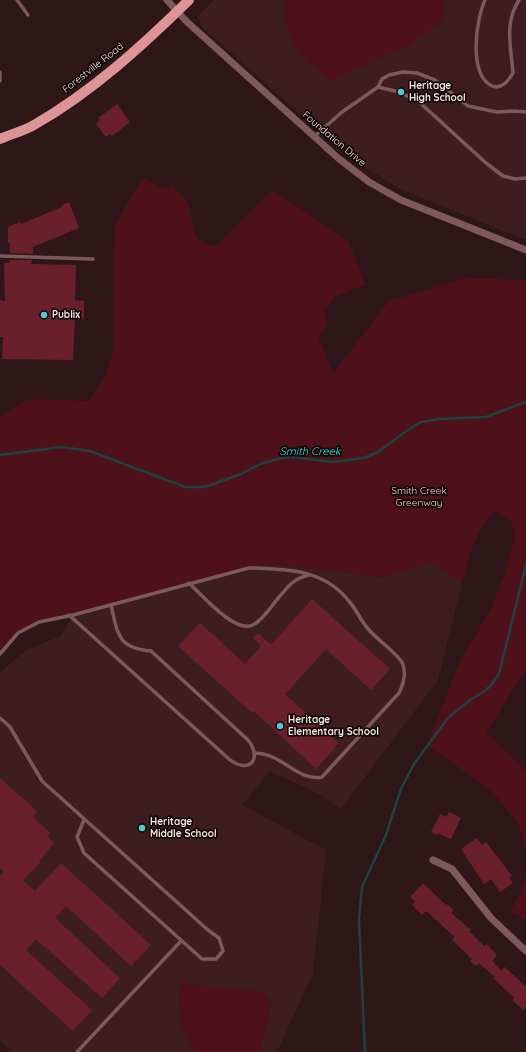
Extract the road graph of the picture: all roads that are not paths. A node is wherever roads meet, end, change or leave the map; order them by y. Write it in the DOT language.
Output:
graph roads {
  1 [pos="17,0"];
  2 [pos="167,0"];
  3 [pos="189,0"];
  4 [pos="485,0"];
  5 [pos="519,0"];
  6 [pos="178,10"];
  7 [pos="28,15"];
  8 [pos="0,72"];
  9 [pos="0,81"];
  10 [pos="378,87"];
  11 [pos="526,112"];
  12 [pos="314,137"];
  13 [pos="0,139"];
  14 [pos="526,178"];
  15 [pos="526,250"];
  16 [pos="0,256"];
  17 [pos="93,259"];
  18 [pos="310,574"];
  19 [pos="189,583"];
  20 [pos="111,605"];
  21 [pos="69,615"];
  22 [pos="0,654"];
  23 [pos="0,718"];
  24 [pos="255,754"];
  25 [pos="84,820"];
  26 [pos="433,860"];
  27 [pos="181,941"];
  28 [pos="526,951"];
  29 [pos="77,1052"];
  1 -- 7 [label="lane"];
  2 -- 6 [label="street, Foundation Drive"];
  3 -- 6 [label="main road, Forestville Road"];
  4 -- 5 [label="lane"];
  6 -- 12 [label="street, Foundation Drive"];
  6 -- 13 [label="main road, Forestville Road"];
  8 -- 9 [label="lane"];
  10 -- 11 [label="lane"];
  10 -- 12 [label="lane"];
  10 -- 14 [label="lane"];
  12 -- 15 [label="street, Foundation Drive"];
  16 -- 17 [label="lane"];
  18 -- 19 [label="lane"];
  18 -- 19 [label="lane"];
  18 -- 24 [label="lane"];
  19 -- 20 [label="lane"];
  20 -- 21 [label="lane"];
  20 -- 24 [label="lane"];
  21 -- 22 [label="lane"];
  21 -- 24 [label="lane"];
  23 -- 25 [label="lane"];
  25 -- 27 [label="lane"];
  25 -- 27 [label="lane"];
  26 -- 28 [label="street"];
  27 -- 29 [label="lane"];
}
